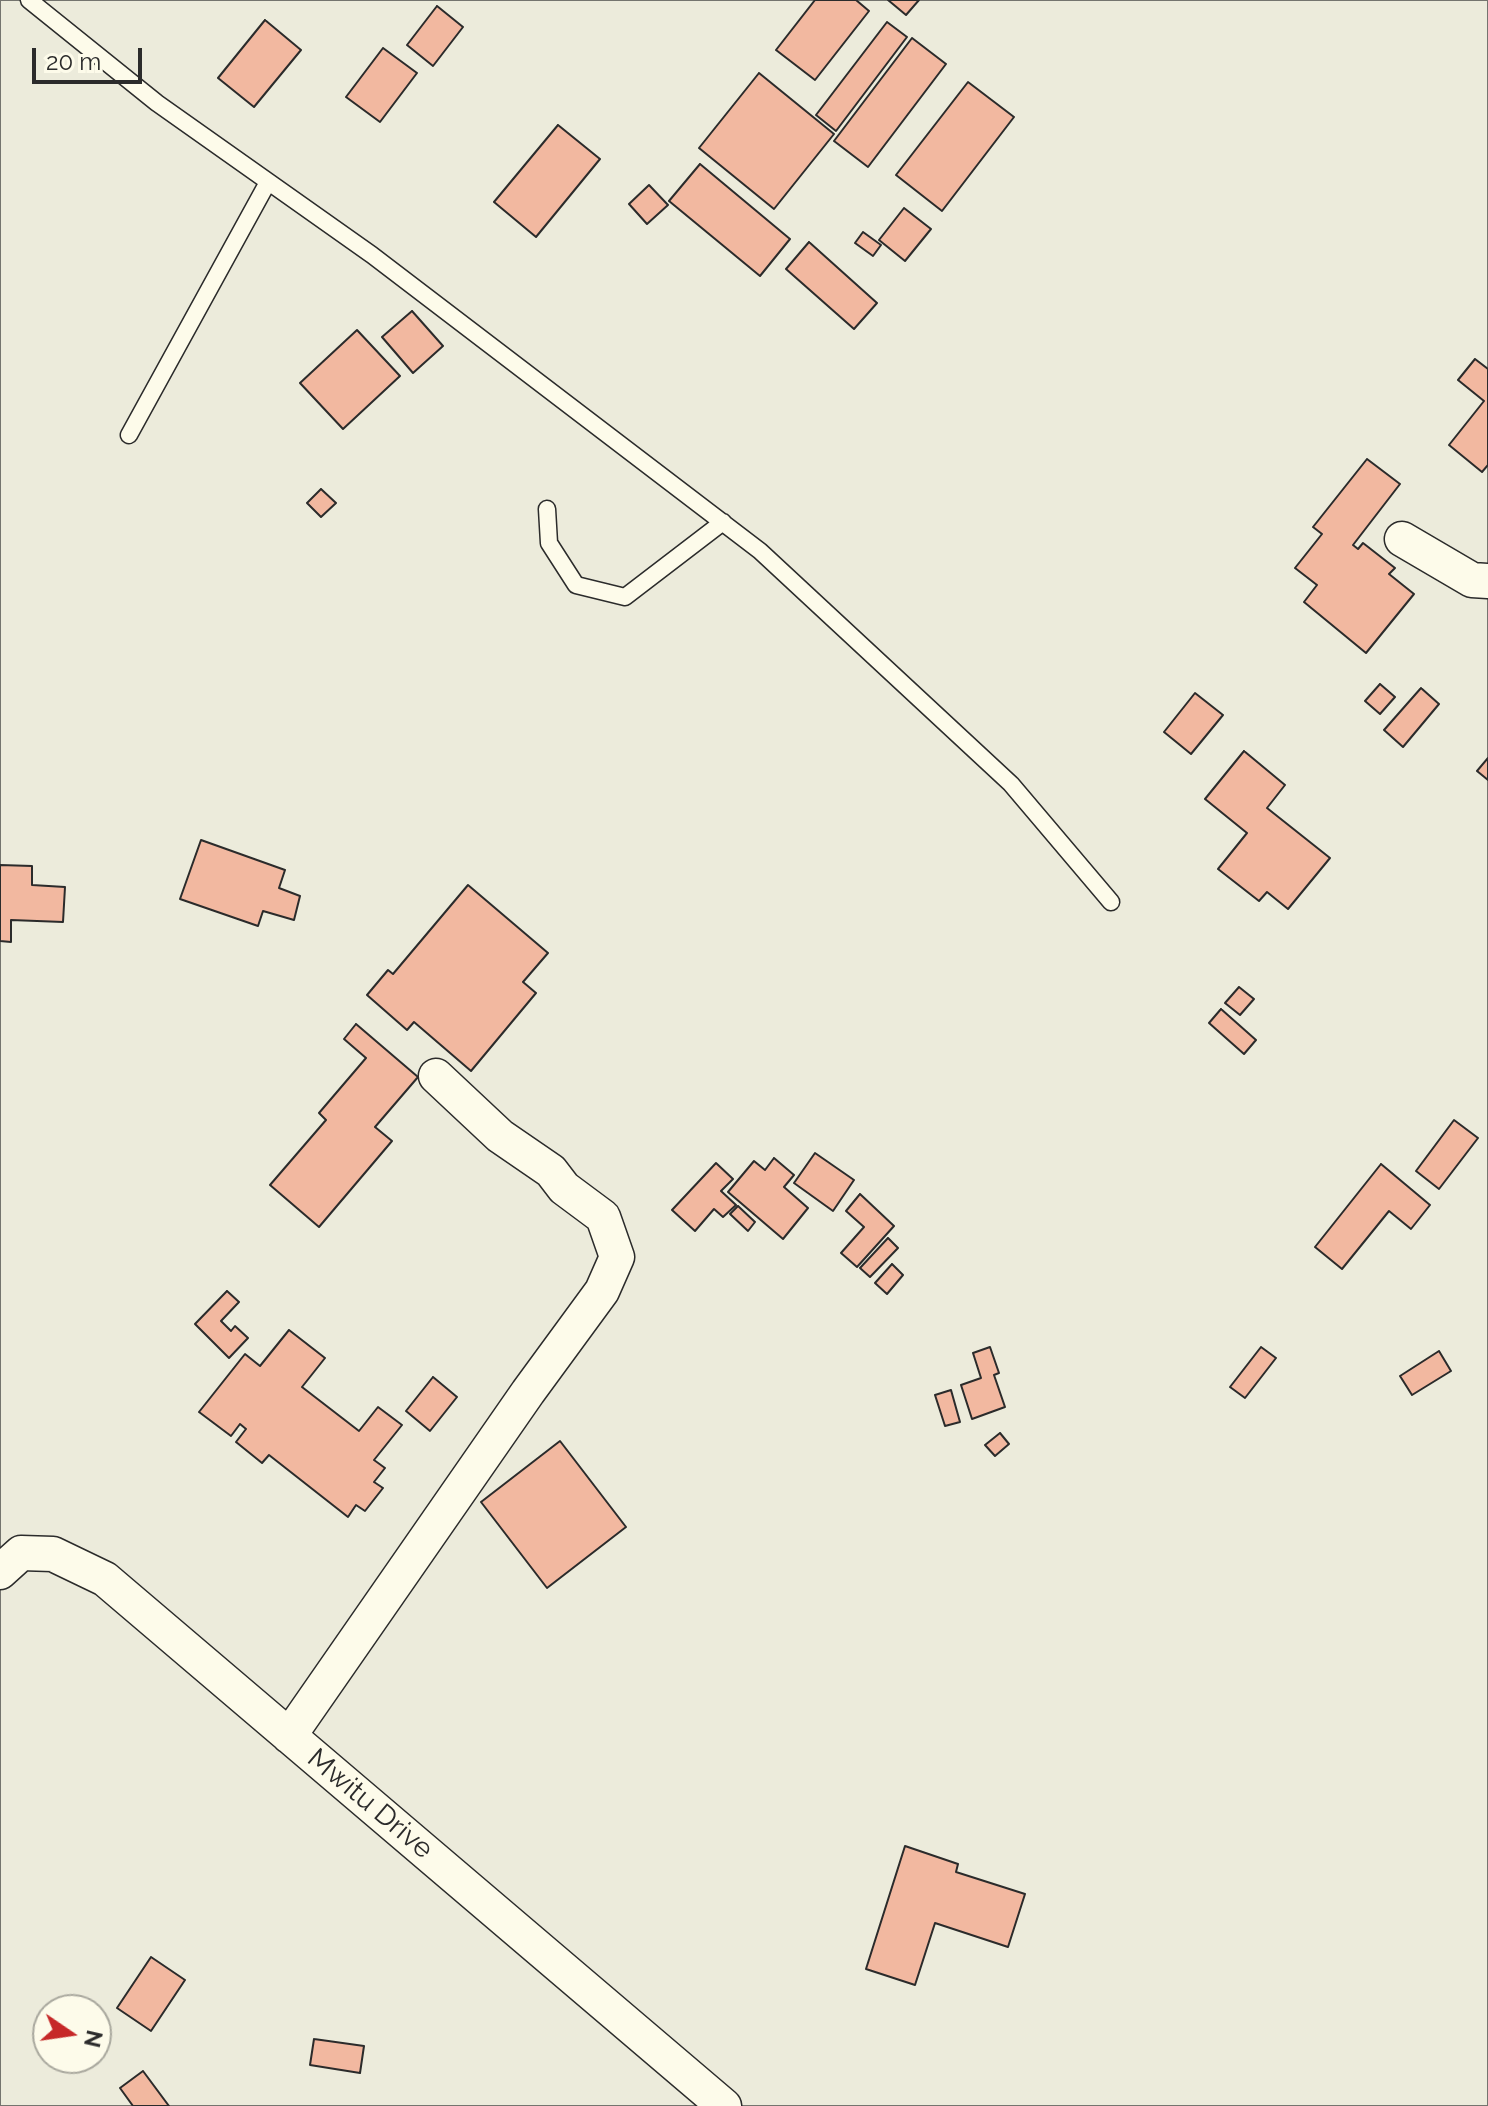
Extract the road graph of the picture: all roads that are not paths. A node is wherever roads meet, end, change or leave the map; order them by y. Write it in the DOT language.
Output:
graph roads {
  1 [pos="29,0"];
  2 [pos="268,182"];
  3 [pos="129,435"];
  4 [pos="547,509"];
  5 [pos="723,522"];
  6 [pos="1402,539"];
  7 [pos="1488,581"];
  8 [pos="1111,902"];
  9 [pos="436,1076"];
  10 [pos="0,1572"];
  11 [pos="289,1736"];
  12 [pos="724,2106"];
  1 -- 2 [label="lane"];
  2 -- 3 [label="lane"];
  2 -- 5 [label="lane"];
  4 -- 5 [label="lane"];
  5 -- 8 [label="lane"];
  6 -- 7 [label="street"];
  9 -- 11 [label="street"];
  10 -- 11 [label="street, Mwitu Drive"];
  11 -- 12 [label="street, Mwitu Drive"];
}
